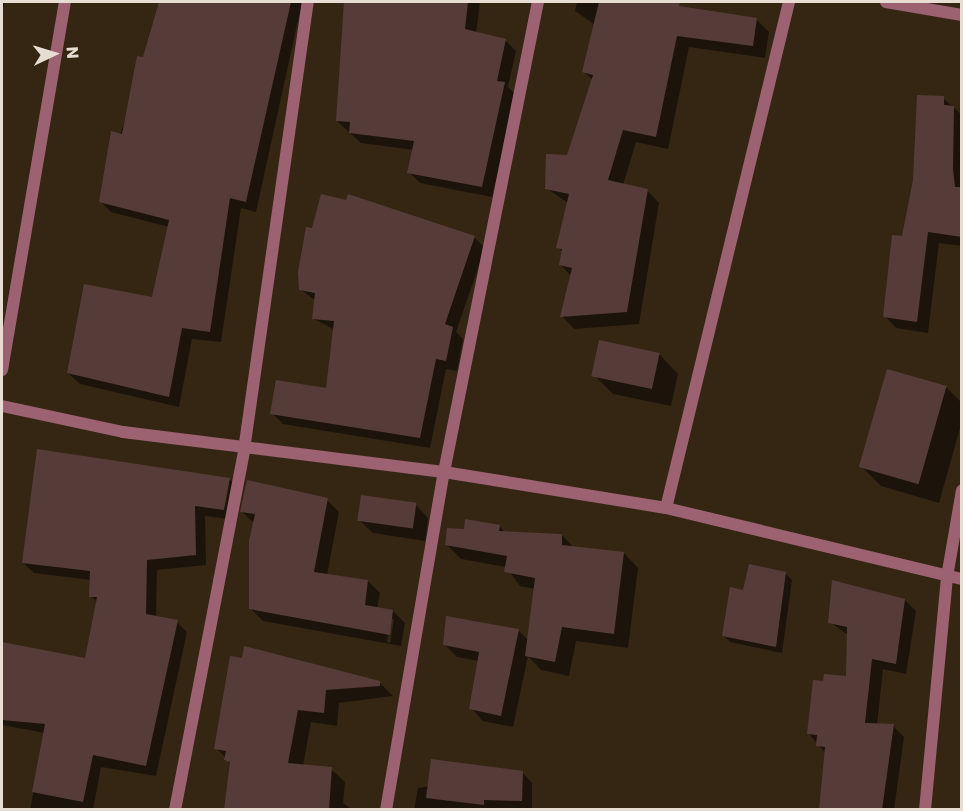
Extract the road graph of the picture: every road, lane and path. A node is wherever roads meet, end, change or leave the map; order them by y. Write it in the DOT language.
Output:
graph roads {
  1 [pos="64,2"];
  2 [pos="308,2"];
  3 [pos="538,2"];
  4 [pos="789,2"];
  5 [pos="886,2"];
  6 [pos="962,15"];
  7 [pos="2,370"];
  8 [pos="2,406"];
  9 [pos="244,450"];
  10 [pos="444,472"];
  11 [pos="962,490"];
  12 [pos="666,508"];
  13 [pos="946,577"];
  14 [pos="962,579"];
  15 [pos="175,810"];
  16 [pos="386,810"];
  17 [pos="926,810"];
  1 -- 7 [label="street"];
  2 -- 9 [label="street"];
  3 -- 10 [label="street"];
  4 -- 12 [label="street"];
  5 -- 6 [label="street"];
  8 -- 9 [label="street"];
  9 -- 10 [label="street"];
  9 -- 15 [label="street"];
  10 -- 12 [label="street"];
  10 -- 16 [label="street"];
  11 -- 13 [label="street"];
  12 -- 13 [label="street"];
  13 -- 14 [label="street"];
  13 -- 17 [label="street"];
}
